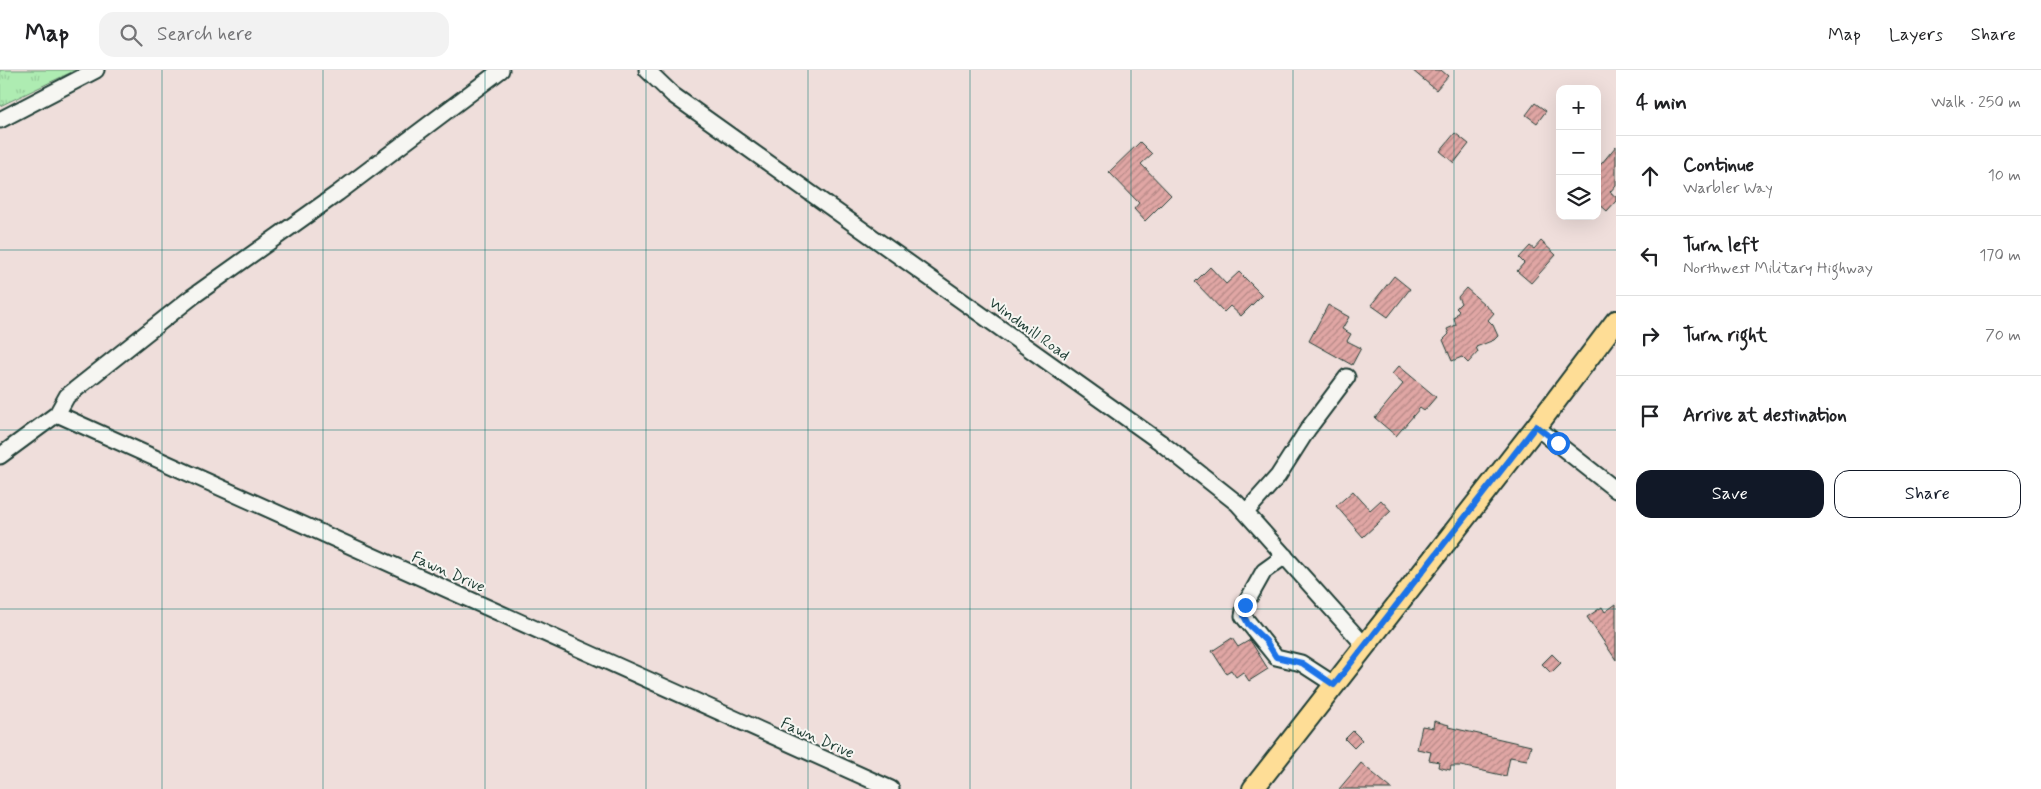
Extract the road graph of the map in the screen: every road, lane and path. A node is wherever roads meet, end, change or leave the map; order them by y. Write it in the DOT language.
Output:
graph roads {
  1 [pos="96,70"];
  2 [pos="500,70"];
  3 [pos="647,70"];
  4 [pos="0,120"];
  5 [pos="1616,321"];
  6 [pos="1347,377"];
  7 [pos="57,414"];
  8 [pos="1536,426"];
  9 [pos="0,456"];
  10 [pos="1616,490"];
  11 [pos="1246,512"];
  12 [pos="1285,556"];
  13 [pos="1365,646"];
  14 [pos="1334,685"];
  15 [pos="891,789"];
  16 [pos="1253,789"];
  1 -- 4 [label="street"];
  2 -- 7 [label="street"];
  3 -- 11 [label="street, Windmill Road"];
  5 -- 8 [label="main road"];
  6 -- 11 [label="street"];
  7 -- 9 [label="street"];
  7 -- 15 [label="street, Fawn Drive"];
  8 -- 10 [label="street"];
  8 -- 13 [label="main road"];
  11 -- 12 [label="street, Windmill Road"];
  12 -- 13 [label="street, Windmill Road"];
  12 -- 14 [label="street"];
  13 -- 14 [label="main road"];
  14 -- 16 [label="main road"];
}
